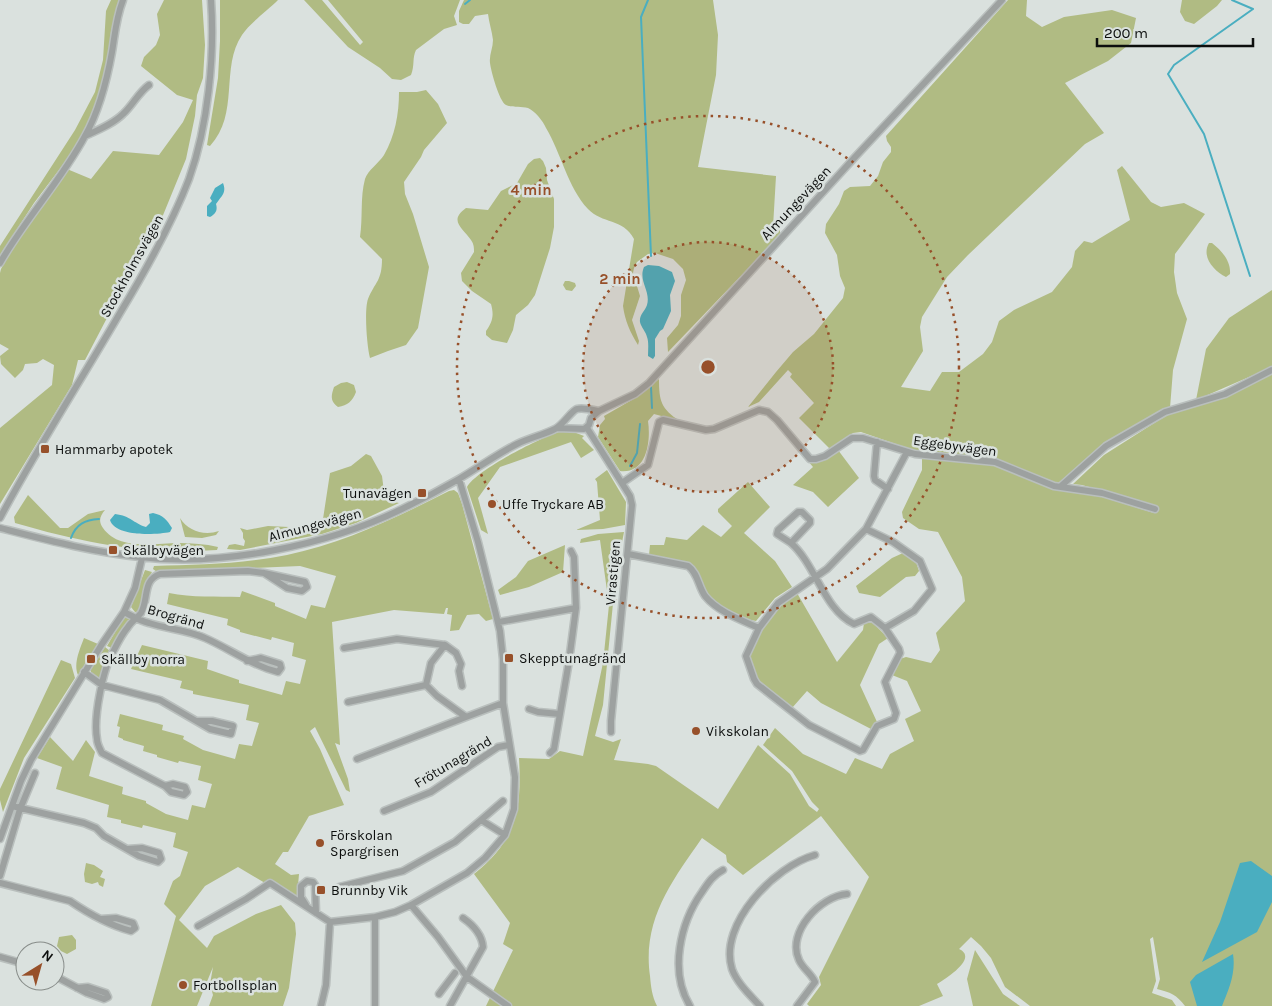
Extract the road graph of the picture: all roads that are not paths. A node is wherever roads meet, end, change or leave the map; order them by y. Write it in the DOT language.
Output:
graph roads {
  1 [pos="123,0"];
  2 [pos="211,0"];
  3 [pos="1002,0"];
  4 [pos="149,85"];
  5 [pos="85,136"];
  6 [pos="0,263"];
  7 [pos="1272,370"];
  8 [pos="586,410"];
  9 [pos="599,411"];
  10 [pos="570,416"];
  11 [pos="591,418"];
  12 [pos="557,428"];
  13 [pos="574,428"];
  14 [pos="587,428"];
  15 [pos="878,442"];
  16 [pos="907,452"];
  17 [pos="458,479"];
  18 [pos="622,483"];
  19 [pos="1061,486"];
  20 [pos="888,489"];
  21 [pos="1156,509"];
  22 [pos="0,518"];
  23 [pos="0,528"];
  24 [pos="866,529"];
  25 [pos="791,543"];
  26 [pos="571,551"];
  27 [pos="628,554"];
  28 [pos="142,558"];
  29 [pos="264,573"];
  30 [pos="816,575"];
  31 [pos="576,608"];
  32 [pos="124,612"];
  33 [pos="136,618"];
  34 [pos="498,622"];
  35 [pos="759,628"];
  36 [pos="885,628"];
  37 [pos="445,645"];
  38 [pos="344,648"];
  39 [pos="247,661"];
  40 [pos="84,672"];
  41 [pos="102,685"];
  42 [pos="426,685"];
  43 [pos="462,686"];
  44 [pos="348,702"];
  45 [pos="503,704"];
  46 [pos="529,709"];
  47 [pos="560,714"];
  48 [pos="466,717"];
  49 [pos="196,721"];
  50 [pos="611,732"];
  51 [pos="508,745"];
  52 [pos="550,752"];
  53 [pos="357,759"];
  54 [pos="35,773"];
  55 [pos="165,786"];
  56 [pos="503,801"];
  57 [pos="12,806"];
  58 [pos="20,809"];
  59 [pos="384,812"];
  60 [pos="481,820"];
  61 [pos="505,834"];
  62 [pos="0,839"];
  63 [pos="128,849"];
  64 [pos="815,854"];
  65 [pos="723,870"];
  66 [pos="0,876"];
  67 [pos="0,884"];
  68 [pos="339,887"];
  69 [pos="847,894"];
  70 [pos="306,905"];
  71 [pos="410,905"];
  72 [pos="316,913"];
  73 [pos="375,917"];
  74 [pos="463,918"];
  75 [pos="100,919"];
  76 [pos="330,922"];
  77 [pos="198,926"];
  78 [pos="0,957"];
  79 [pos="15,961"];
  80 [pos="455,972"];
  81 [pos="467,976"];
  82 [pos="65,981"];
  83 [pos="77,988"];
  84 [pos="439,994"];
  85 [pos="321,1006"];
  86 [pos="375,1006"];
  87 [pos="450,1006"];
  88 [pos="508,1006"];
  89 [pos="690,1006"];
  90 [pos="760,1006"];
  91 [pos="797,1006"];
  1 -- 5 [label="street"];
  2 -- 22 [label="street, Stockholmsvägen"];
  3 -- 9 [label="street, Almungevägen"];
  4 -- 5 [label="street"];
  5 -- 6 [label="street"];
  7 -- 19 [label="street"];
  8 -- 9 [label="street, Almungevägen"];
  8 -- 10 [label="street, Almungevägen"];
  8 -- 11 [label="street"];
  9 -- 11 [label="street, Almungevägen"];
  10 -- 12 [label="street, Almungevägen"];
  10 -- 13 [label="street"];
  11 -- 14 [label="street, Almungevägen"];
  12 -- 13 [label="street, Almungevägen"];
  12 -- 17 [label="street, Almungevägen"];
  13 -- 14 [label="street, Almungevägen"];
  14 -- 18 [label="street, Virastigen"];
  15 -- 16 [label="street, Eggebyvägen"];
  15 -- 18 [label="street, Eggebyvägen"];
  15 -- 20 [label="street"];
  16 -- 19 [label="street, Eggebyvägen"];
  16 -- 20 [label="street"];
  17 -- 28 [label="street, Almungevägen"];
  17 -- 34 [label="street"];
  18 -- 27 [label="street, Virastigen"];
  19 -- 21 [label="street, Eggebyvägen"];
  20 -- 24 [label="street"];
  23 -- 28 [label="street, Almungevägen"];
  24 -- 30 [label="street"];
  24 -- 36 [label="street"];
  25 -- 25 [label="street"];
  25 -- 30 [label="street"];
  26 -- 31 [label="street"];
  27 -- 35 [label="street"];
  27 -- 50 [label="street, Virastigen"];
  28 -- 32 [label="street"];
  29 -- 29 [label="street"];
  29 -- 33 [label="street"];
  30 -- 35 [label="street"];
  30 -- 36 [label="street"];
  31 -- 34 [label="street"];
  31 -- 47 [label="street"];
  32 -- 33 [label="street, Brogränd"];
  32 -- 40 [label="street"];
  33 -- 39 [label="street, Brogränd"];
  33 -- 41 [label="street"];
  34 -- 45 [label="street"];
  35 -- 36 [label="street"];
  37 -- 38 [label="street"];
  37 -- 42 [label="street"];
  37 -- 43 [label="street"];
  40 -- 41 [label="street"];
  40 -- 57 [label="street"];
  41 -- 49 [label="street"];
  41 -- 55 [label="street"];
  42 -- 44 [label="street"];
  42 -- 48 [label="street"];
  45 -- 48 [label="street"];
  45 -- 51 [label="street"];
  46 -- 47 [label="street"];
  47 -- 52 [label="street"];
  48 -- 53 [label="street"];
  49 -- 49 [label="street"];
  51 -- 59 [label="street, Frötunagränd"];
  51 -- 61 [label="street"];
  54 -- 58 [label="street"];
  56 -- 60 [label="street"];
  57 -- 58 [label="street"];
  57 -- 62 [label="street"];
  58 -- 63 [label="street"];
  58 -- 66 [label="street"];
  60 -- 61 [label="street"];
  60 -- 68 [label="street"];
  61 -- 71 [label="street"];
  64 -- 90 [label="street"];
  65 -- 89 [label="street"];
  67 -- 75 [label="street"];
  69 -- 91 [label="street"];
  70 -- 72 [label="street"];
  70 -- 72 [label="street"];
  70 -- 77 [label="street"];
  71 -- 73 [label="street"];
  71 -- 81 [label="street"];
  72 -- 76 [label="street"];
  73 -- 76 [label="street"];
  73 -- 86 [label="street"];
  74 -- 81 [label="street"];
  76 -- 85 [label="street"];
  78 -- 79 [label="street"];
  80 -- 84 [label="street"];
  81 -- 87 [label="street"];
  81 -- 88 [label="street"];
  82 -- 83 [label="street"];
}
